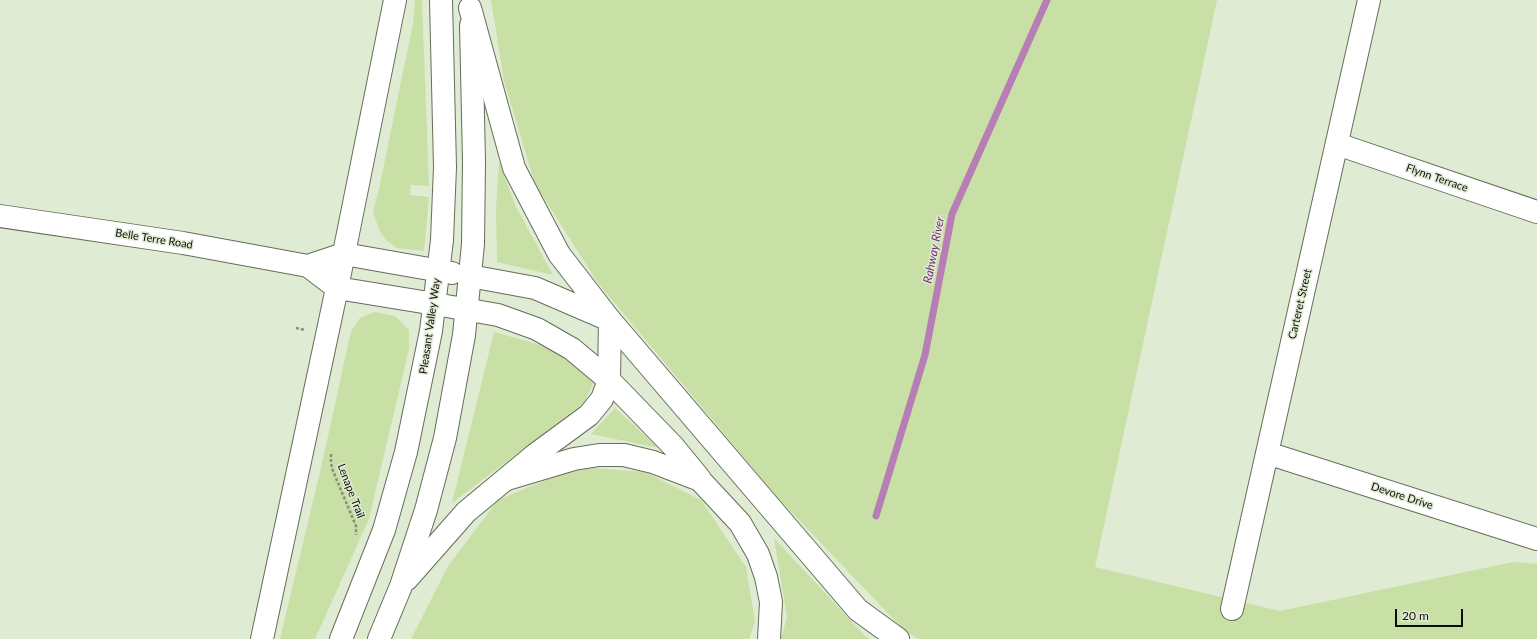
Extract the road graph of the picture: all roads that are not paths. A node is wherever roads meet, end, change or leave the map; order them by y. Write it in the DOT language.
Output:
graph roads {
  1 [pos="395,0"];
  2 [pos="441,0"];
  3 [pos="1369,0"];
  4 [pos="470,4"];
  5 [pos="1337,144"];
  6 [pos="1537,212"];
  7 [pos="0,216"];
  8 [pos="344,254"];
  9 [pos="308,266"];
  10 [pos="438,270"];
  11 [pos="470,276"];
  12 [pos="337,288"];
  13 [pos="435,304"];
  14 [pos="467,310"];
  15 [pos="610,320"];
  16 [pos="609,380"];
  17 [pos="1267,453"];
  18 [pos="507,478"];
  19 [pos="700,480"];
  20 [pos="1537,539"];
  21 [pos="401,586"];
  22 [pos="1232,608"];
  23 [pos="262,639"];
  24 [pos="341,639"];
  25 [pos="379,639"];
  26 [pos="769,639"];
  27 [pos="898,639"];
  1 -- 8 [label="main road"];
  2 -- 10 [label="main road, Pleasant Valley Way"];
  3 -- 5 [label="main road, Carteret Street"];
  4 -- 11 [label="main road"];
  4 -- 15 [label="main road"];
  5 -- 6 [label="main road, Flynn Terrace"];
  5 -- 17 [label="main road, Carteret Street"];
  7 -- 9 [label="main road, Belle Terre Road"];
  8 -- 9 [label="main road, Belle Terre Road"];
  8 -- 10 [label="main road, Belle Terre Road"];
  8 -- 12 [label="main road"];
  9 -- 12 [label="main road, Belle Terre Road"];
  10 -- 11 [label="main road, Belle Terre Road"];
  10 -- 13 [label="main road, Pleasant Valley Way"];
  11 -- 14 [label="main road"];
  11 -- 15 [label="main road, Belle Terre Road"];
  12 -- 13 [label="main road, Belle Terre Road"];
  12 -- 23 [label="main road"];
  13 -- 14 [label="main road, Belle Terre Road"];
  13 -- 24 [label="main road, Pleasant Valley Way"];
  14 -- 16 [label="main road, Belle Terre Road"];
  14 -- 21 [label="main road"];
  15 -- 16 [label="main road"];
  15 -- 27 [label="main road"];
  16 -- 18 [label="main road"];
  16 -- 19 [label="main road, Belle Terre Road"];
  17 -- 20 [label="main road, Devore Drive"];
  17 -- 22 [label="main road, Carteret Street"];
  18 -- 19 [label="main road"];
  18 -- 21 [label="main road"];
  19 -- 26 [label="main road, Belle Terre Road"];
  21 -- 25 [label="main road"];
}
